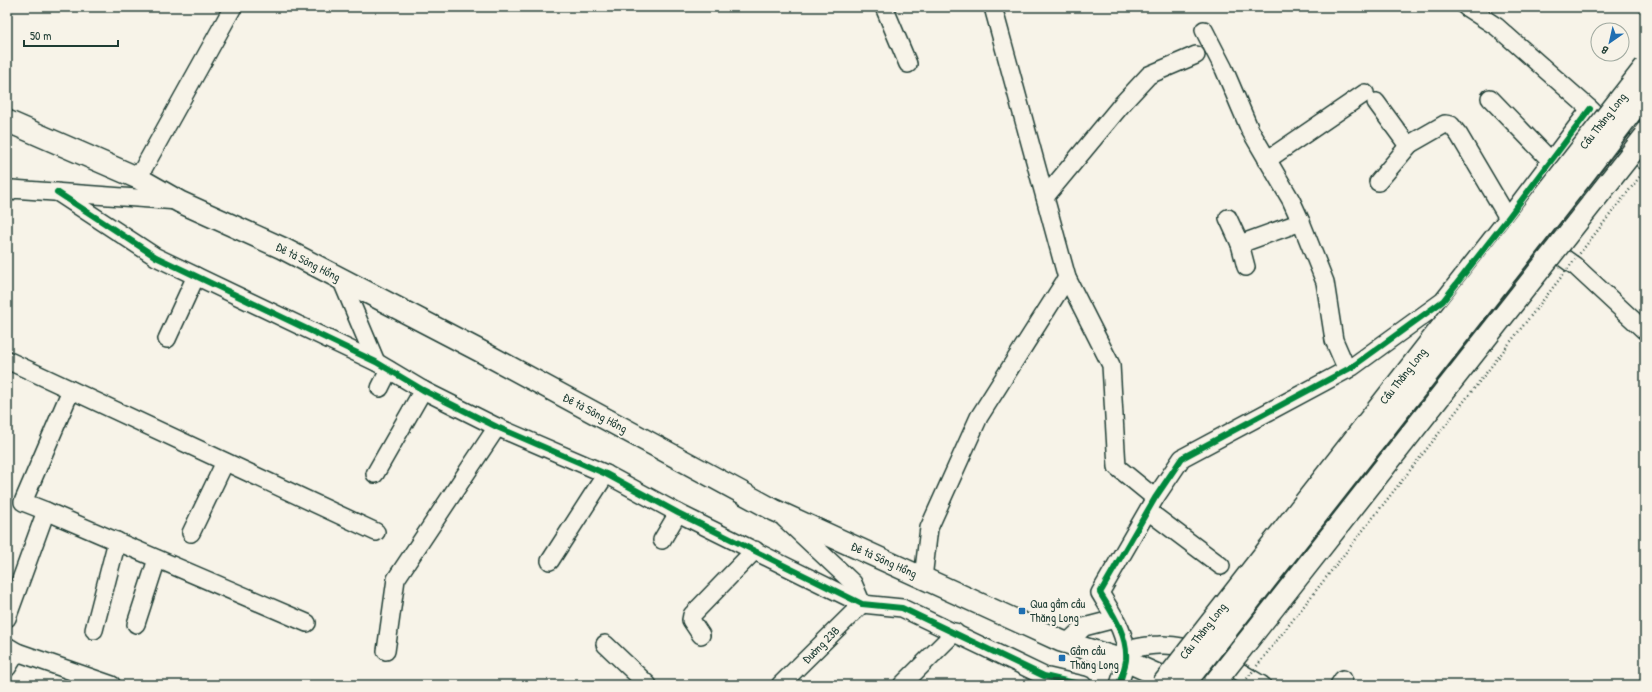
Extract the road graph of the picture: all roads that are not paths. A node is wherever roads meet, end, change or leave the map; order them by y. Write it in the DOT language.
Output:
graph roads {
  1 [pos="233,7"];
  2 [pos="884,7"];
  3 [pos="993,7"];
  4 [pos="1473,9"];
  5 [pos="1204,30"];
  6 [pos="1196,55"];
  7 [pos="908,64"];
  8 [pos="1645,67"];
  9 [pos="1645,93"];
  10 [pos="1490,98"];
  11 [pos="1590,109"];
  12 [pos="7,121"];
  13 [pos="1645,136"];
  14 [pos="1410,144"];
  15 [pos="1266,160"];
  16 [pos="1551,161"];
  17 [pos="1645,161"];
  18 [pos="138,178"];
  19 [pos="1378,182"];
  20 [pos="9,189"];
  21 [pos="57,192"];
  22 [pos="1045,197"];
  23 [pos="180,202"];
  24 [pos="1228,218"];
  25 [pos="1508,218"];
  26 [pos="1301,222"];
  27 [pos="1240,244"];
  28 [pos="1246,267"];
  29 [pos="196,276"];
  30 [pos="1067,278"];
  31 [pos="341,279"];
  32 [pos="1645,331"];
  33 [pos="167,339"];
  34 [pos="7,360"];
  35 [pos="382,366"];
  36 [pos="1346,370"];
  37 [pos="380,388"];
  38 [pos="71,390"];
  39 [pos="423,390"];
  40 [pos="497,427"];
  41 [pos="225,462"];
  42 [pos="376,474"];
  43 [pos="606,474"];
  44 [pos="1151,504"];
  45 [pos="774,510"];
  46 [pos="46,511"];
  47 [pos="678,513"];
  48 [pos="376,532"];
  49 [pos="191,533"];
  50 [pos="662,540"];
  51 [pos="117,541"];
  52 [pos="755,550"];
  53 [pos="157,559"];
  54 [pos="550,561"];
  55 [pos="1221,566"];
  56 [pos="923,578"];
  57 [pos="862,604"];
  58 [pos="7,618"];
  59 [pos="1115,619"];
  60 [pos="307,623"];
  61 [pos="136,624"];
  62 [pos="94,630"];
  63 [pos="955,632"];
  64 [pos="701,635"];
  65 [pos="1066,643"];
  66 [pos="604,644"];
  67 [pos="12,649"];
  68 [pos="386,651"];
  69 [pos="1126,655"];
  70 [pos="7,668"];
  71 [pos="73,679"];
  72 [pos="112,685"];
  73 [pos="648,685"];
  74 [pos="780,685"];
  75 [pos="902,685"];
  76 [pos="1083,685"];
  77 [pos="1119,685"];
  78 [pos="1162,685"];
  79 [pos="1183,685"];
  80 [pos="1191,685"];
  81 [pos="1213,685"];
  82 [pos="1262,685"];
  1 -- 18 [label="street"];
  2 -- 7 [label="street"];
  3 -- 22 [label="street"];
  4 -- 11 [label="street"];
  5 -- 15 [label="street"];
  6 -- 22 [label="street"];
  8 -- 78 [label="main road, Cầu Thăng Long, bridge"];
  9 -- 79 [label="highway, Cầu Thăng Long, bridge"];
  10 -- 16 [label="street"];
  11 -- 16 [label="street"];
  11 -- 17 [label="street"];
  12 -- 18 [label="main road, Đê tả Sông Hồng"];
  13 -- 81 [label="main road, bridge"];
  14 -- 15 [label="street"];
  14 -- 19 [label="street"];
  14 -- 25 [label="street"];
  15 -- 26 [label="street"];
  16 -- 25 [label="street"];
  18 -- 23 [label="main road, Đê tả Sông Hồng"];
  20 -- 21 [label="street"];
  21 -- 23 [label="street"];
  21 -- 29 [label="street"];
  22 -- 30 [label="street"];
  23 -- 31 [label="main road, Đê tả Sông Hồng"];
  24 -- 27 [label="street"];
  25 -- 32 [label="street"];
  25 -- 36 [label="street"];
  26 -- 27 [label="street"];
  26 -- 36 [label="street"];
  27 -- 28 [label="street"];
  29 -- 33 [label="street"];
  29 -- 35 [label="street"];
  30 -- 44 [label="street"];
  30 -- 56 [label="street"];
  31 -- 35 [label="street"];
  31 -- 45 [label="main road, Đê tả Sông Hồng"];
  34 -- 38 [label="street"];
  35 -- 37 [label="street"];
  35 -- 39 [label="street"];
  36 -- 44 [label="street"];
  38 -- 41 [label="street"];
  38 -- 46 [label="street"];
  39 -- 40 [label="street"];
  39 -- 42 [label="street"];
  40 -- 43 [label="street"];
  40 -- 68 [label="street"];
  41 -- 48 [label="street"];
  41 -- 49 [label="street"];
  43 -- 47 [label="street"];
  43 -- 54 [label="street"];
  44 -- 55 [label="street"];
  44 -- 59 [label="street"];
  45 -- 56 [label="main road, Đê tả Sông Hồng"];
  45 -- 57 [label="street"];
  46 -- 51 [label="street"];
  46 -- 58 [label="street"];
  47 -- 50 [label="street"];
  47 -- 52 [label="street"];
  51 -- 53 [label="street"];
  51 -- 62 [label="street"];
  52 -- 57 [label="street"];
  52 -- 64 [label="street"];
  53 -- 60 [label="street"];
  53 -- 61 [label="street"];
  56 -- 65 [label="main road, Đê tả Sông Hồng"];
  57 -- 63 [label="street"];
  57 -- 74 [label="street, Đường 23B"];
  59 -- 65 [label="street"];
  59 -- 69 [label="street"];
  63 -- 75 [label="street"];
  63 -- 76 [label="street"];
  65 -- 69 [label="main road, Đê tả Sông Hồng"];
  66 -- 73 [label="street"];
  67 -- 70 [label="street"];
  67 -- 71 [label="street"];
  69 -- 77 [label="street"];
  69 -- 80 [label="main road, Đê tả Sông Hồng"];
  69 -- 82 [label="street"];
  71 -- 72 [label="street"];
}
